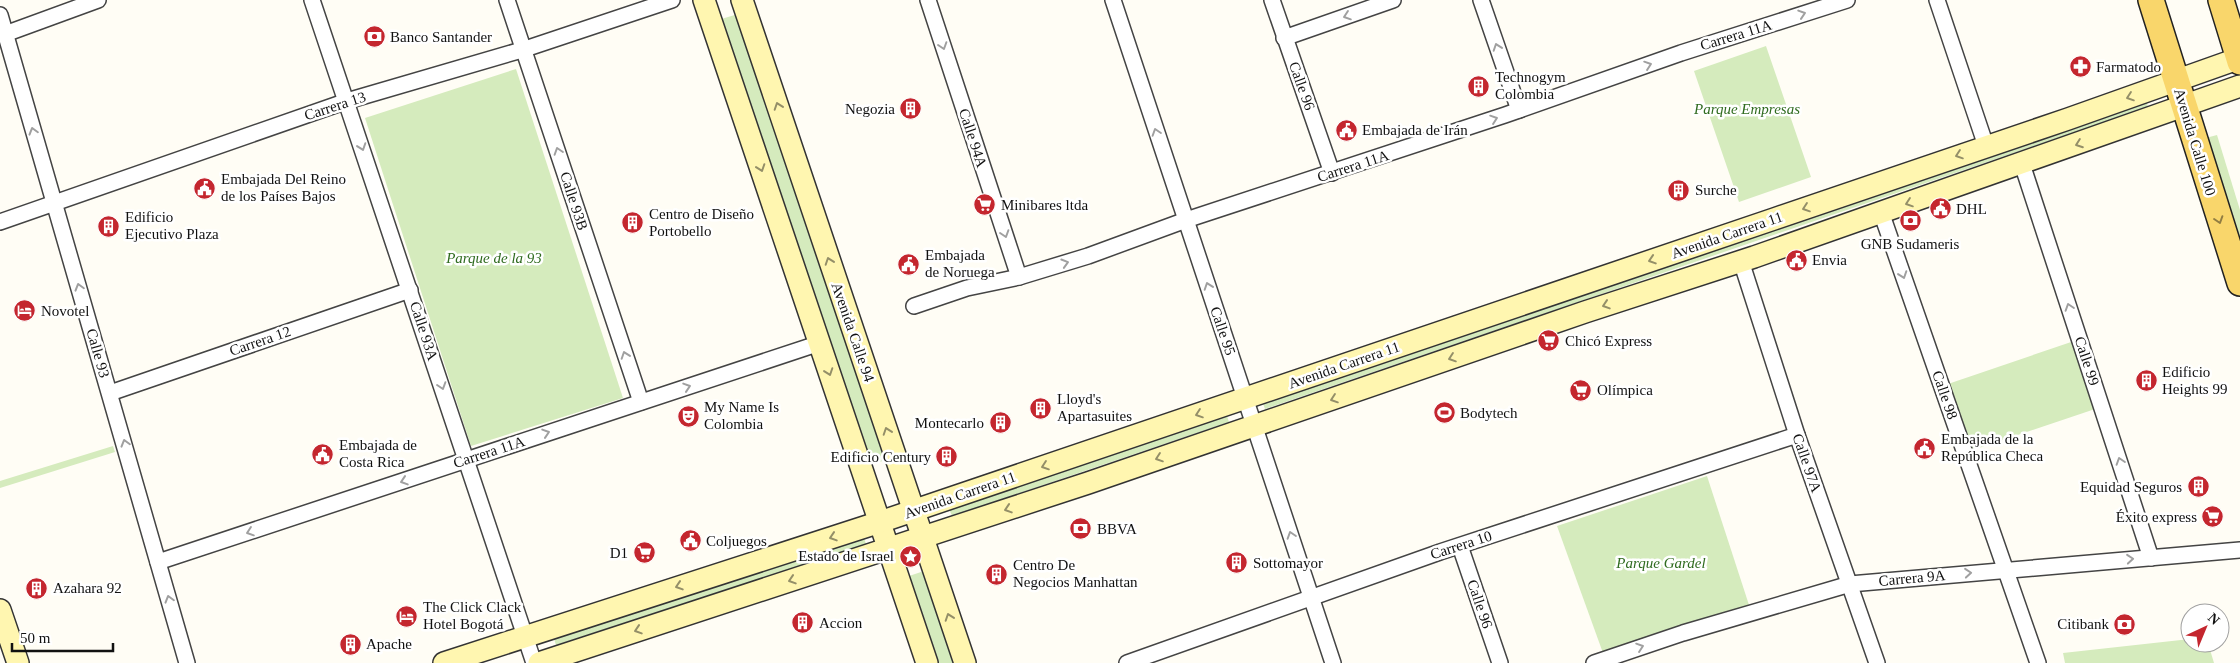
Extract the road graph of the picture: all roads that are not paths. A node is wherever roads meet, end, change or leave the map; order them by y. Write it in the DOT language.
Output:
graph roads {
  1 [pos="98,0"];
  2 [pos="312,0"];
  3 [pos="507,0"];
  4 [pos="672,0"];
  5 [pos="704,0"];
  6 [pos="742,0"];
  7 [pos="928,0"];
  8 [pos="1113,0"];
  9 [pos="1272,0"];
  10 [pos="1393,0"];
  11 [pos="1481,0"];
  12 [pos="1847,0"];
  13 [pos="1937,0"];
  14 [pos="2151,0"];
  15 [pos="2228,9"];
  16 [pos="0,15"];
  17 [pos="5,34"];
  18 [pos="1284,38"];
  19 [pos="524,49"];
  20 [pos="2240,59"];
  21 [pos="2176,81"];
  22 [pos="2240,86"];
  23 [pos="347,101"];
  24 [pos="2184,106"];
  25 [pos="1519,110"];
  26 [pos="1986,146"];
  27 [pos="2022,164"];
  28 [pos="1332,173"];
  29 [pos="54,204"];
  30 [pos="1882,212"];
  31 [pos="1186,220"];
  32 [pos="0,222"];
  33 [pos="1741,261"];
  34 [pos="1019,277"];
  35 [pos="2240,283"];
  36 [pos="410,290"];
  37 [pos="914,306"];
  38 [pos="820,344"];
  39 [pos="110,392"];
  40 [pos="1246,398"];
  41 [pos="641,402"];
  42 [pos="1255,426"];
  43 [pos="1797,435"];
  44 [pos="467,460"];
  45 [pos="913,511"];
  46 [pos="880,522"];
  47 [pos="922,537"];
  48 [pos="1460,546"];
  49 [pos="889,548"];
  50 [pos="2240,550"];
  51 [pos="2151,558"];
  52 [pos="158,562"];
  53 [pos="2005,570"];
  54 [pos="1850,584"];
  55 [pos="1311,598"];
  56 [pos="0,610"];
  57 [pos="525,636"];
  58 [pos="1145,660"];
  59 [pos="18,663"];
  60 [pos="187,663"];
  61 [pos="444,663"];
  62 [pos="534,663"];
  63 [pos="539,663"];
  64 [pos="927,663"];
  65 [pos="965,663"];
  66 [pos="1127,663"];
  67 [pos="1333,663"];
  68 [pos="1500,663"];
  69 [pos="1594,663"];
  70 [pos="1877,663"];
  71 [pos="2038,663"];
  1 -- 17 [label="street"];
  2 -- 23 [label="street, Calle 93A"];
  3 -- 19 [label="street, Calle 93B"];
  4 -- 19 [label="street, Carrera 13"];
  5 -- 38 [label="main road, one-way"];
  45 -- 6 [label="main road, Avenida Calle 94, one-way"];
  7 -- 34 [label="street, Calle 94A, one-way"];
  31 -- 8 [label="street, Calle 95, one-way"];
  9 -- 18 [label="street, Calle 96"];
  10 -- 18 [label="street, one-way"];
  25 -- 11 [label="street, one-way"];
  25 -- 12 [label="street, Carrera 11A, one-way"];
  13 -- 26 [label="street"];
  14 -- 21 [label="main road, Avenida Calle 100"];
  15 -- 20 [label="main road"];
  16 -- 17 [label="street, Calle 93"];
  29 -- 17 [label="street, Calle 93, one-way"];
  18 -- 28 [label="street, Calle 96"];
  19 -- 23 [label="street, Carrera 13"];
  41 -- 19 [label="street, Calle 93B, one-way"];
  20 -- 21 [label="main road, Avenida Carrera 11"];
  21 -- 24 [label="main road, Avenida Calle 100"];
  21 -- 26 [label="main road, Avenida Carrera 11, one-way"];
  22 -- 24 [label="main road, Avenida Carrera 11"];
  23 -- 29 [label="street, Carrera 13"];
  23 -- 36 [label="street, Calle 93A, one-way"];
  24 -- 27 [label="main road, Avenida Carrera 11, one-way"];
  24 -- 35 [label="main road, Avenida Calle 100, one-way"];
  28 -- 25 [label="street, Carrera 11A, one-way"];
  26 -- 40 [label="main road, Avenida Carrera 11, one-way"];
  27 -- 30 [label="main road, Avenida Carrera 11, one-way"];
  51 -- 27 [label="street, Calle 99, one-way"];
  28 -- 31 [label="street, Carrera 11A"];
  29 -- 32 [label="street, Carrera 13"];
  39 -- 29 [label="street, Calle 93, one-way"];
  30 -- 33 [label="main road, Avenida Carrera 11"];
  30 -- 53 [label="street, Calle 98, one-way"];
  34 -- 31 [label="street, Carrera 11A, one-way"];
  40 -- 31 [label="street, Calle 95, one-way"];
  33 -- 42 [label="main road, Avenida Carrera 11, one-way"];
  33 -- 43 [label="street, Calle 97A"];
  34 -- 37 [label="street, Carrera 11A"];
  36 -- 39 [label="street, Carrera 12"];
  36 -- 44 [label="street, Calle 93A, one-way"];
  41 -- 38 [label="street, Carrera 11A, one-way"];
  38 -- 46 [label="main road, one-way"];
  52 -- 39 [label="street, Calle 93, one-way"];
  40 -- 42 [label="street, Calle 95"];
  40 -- 45 [label="main road, Avenida Carrera 11, one-way"];
  44 -- 41 [label="street, Carrera 11A, one-way"];
  42 -- 47 [label="main road, Avenida Carrera 11, one-way"];
  55 -- 42 [label="street, Calle 95, one-way"];
  43 -- 48 [label="street, Carrera 10"];
  43 -- 54 [label="street, Calle 97A"];
  44 -- 52 [label="street, Carrera 11A, one-way"];
  44 -- 57 [label="street, Calle 93A"];
  45 -- 46 [label="main road, Avenida Carrera 11"];
  45 -- 47 [label="main road, Avenida Calle 94"];
  46 -- 49 [label="main road"];
  46 -- 57 [label="main road, Avenida Carrera 11, one-way"];
  47 -- 49 [label="main road, Avenida Carrera 11"];
  65 -- 47 [label="main road, Avenida Calle 94, one-way"];
  48 -- 55 [label="street, Carrera 10"];
  48 -- 68 [label="street, Calle 96"];
  49 -- 63 [label="main road, Avenida Carrera 11, one-way"];
  49 -- 64 [label="main road"];
  50 -- 51 [label="street, Carrera 9A"];
  53 -- 51 [label="street, Carrera 9A, one-way"];
  60 -- 52 [label="street, Calle 93, one-way"];
  54 -- 53 [label="street, Carrera 9A, one-way"];
  53 -- 71 [label="street, Calle 98"];
  69 -- 54 [label="street, Carrera 9A, one-way"];
  54 -- 70 [label="street, Calle 97A"];
  55 -- 58 [label="street, Carrera 10"];
  55 -- 67 [label="street, Calle 95"];
  56 -- 59 [label="main road"];
  57 -- 61 [label="main road, Avenida Carrera 11"];
  57 -- 62 [label="street, Calle 93A"];
  58 -- 66 [label="street, Carrera 10"];
}
